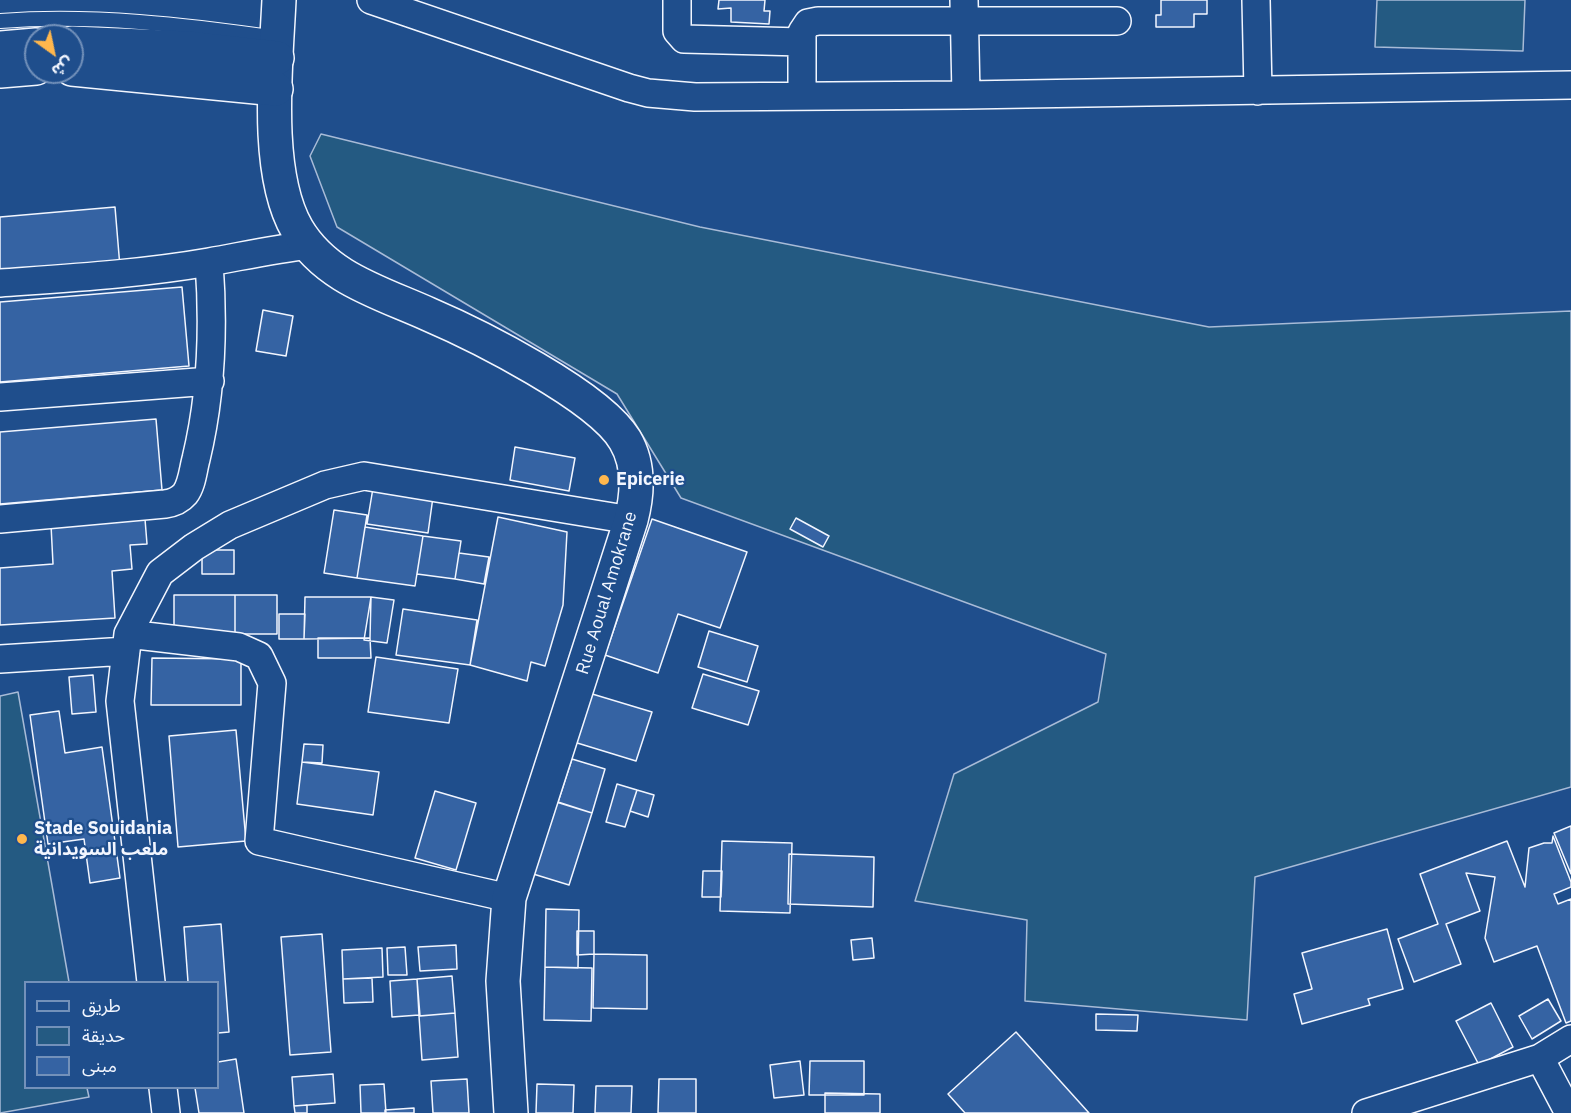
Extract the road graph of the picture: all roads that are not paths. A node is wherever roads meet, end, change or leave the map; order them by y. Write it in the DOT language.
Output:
graph roads {
  1 [pos="279,0"];
  2 [pos="371,0"];
  3 [pos="677,0"];
  4 [pos="1256,0"];
  5 [pos="965,10"];
  6 [pos="0,21"];
  7 [pos="1117,21"];
  8 [pos="802,42"];
  9 [pos="84,44"];
  10 [pos="24,46"];
  11 [pos="0,48"];
  12 [pos="277,62"];
  13 [pos="24,69"];
  14 [pos="84,69"];
  15 [pos="1571,70"];
  16 [pos="0,71"];
  17 [pos="1571,85"];
  18 [pos="1258,91"];
  19 [pos="966,95"];
  20 [pos="802,96"];
  21 [pos="309,245"];
  22 [pos="209,262"];
  23 [pos="0,283"];
  24 [pos="210,381"];
  25 [pos="0,397"];
  26 [pos="0,519"];
  27 [pos="631,520"];
  28 [pos="127,642"];
  29 [pos="0,660"];
  30 [pos="509,898"];
  31 [pos="151,981"];
  32 [pos="1571,1039"];
  33 [pos="1540,1058"];
  34 [pos="1567,1099"];
  35 [pos="510,1113"];
  36 [pos="1366,1113"];
  1 -- 12 [label="street, Rue Aoual Amokrane"];
  2 -- 20 [label="street"];
  3 -- 8 [label="street"];
  4 -- 18 [label="street"];
  5 -- 7 [label="street"];
  5 -- 8 [label="street"];
  5 -- 19 [label="street"];
  6 -- 12 [label="lane"];
  8 -- 20 [label="street"];
  9 -- 12 [label="street"];
  10 -- 11 [label="street"];
  12 -- 14 [label="street"];
  12 -- 21 [label="street, Rue Aoual Amokrane"];
  13 -- 16 [label="street"];
  15 -- 17 [label="street"];
  17 -- 18 [label="street"];
  18 -- 19 [label="street"];
  19 -- 20 [label="street"];
  21 -- 22 [label="street"];
  21 -- 27 [label="street, Rue Aoual Amokrane"];
  22 -- 23 [label="street"];
  22 -- 24 [label="street"];
  24 -- 25 [label="street"];
  24 -- 26 [label="street"];
  27 -- 28 [label="street"];
  27 -- 30 [label="street, Rue Aoual Amokrane"];
  28 -- 29 [label="street"];
  28 -- 30 [label="street"];
  28 -- 31 [label="street"];
  30 -- 35 [label="street, Rue Aoual Amokrane"];
  32 -- 33 [label="street"];
  33 -- 34 [label="street"];
  33 -- 36 [label="street"];
}
